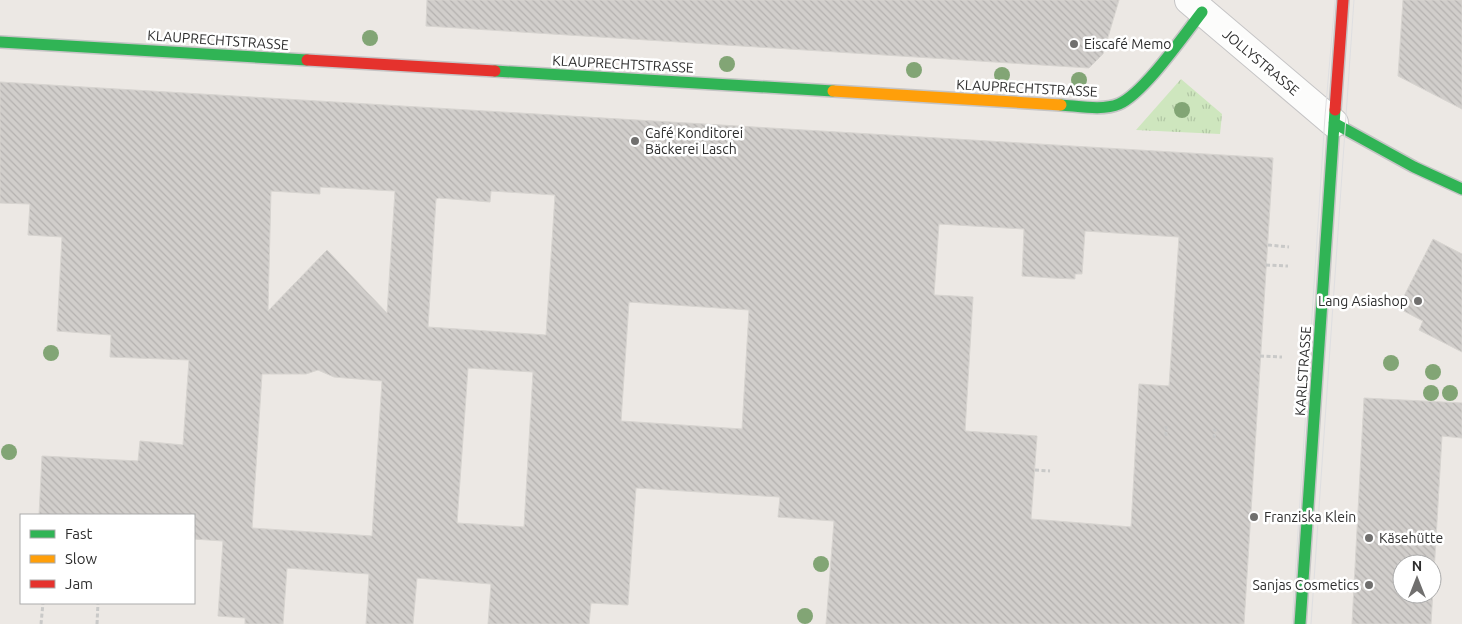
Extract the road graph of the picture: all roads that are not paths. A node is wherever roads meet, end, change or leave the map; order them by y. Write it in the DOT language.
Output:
graph roads {
  1 [pos="1343,0"];
  2 [pos="1196,6"];
  3 [pos="0,42"];
  4 [pos="1334,123"];
  5 [pos="1462,189"];
  6 [pos="1300,624"];
  1 -- 4 [label="street, KARLSTRASSE"];
  2 -- 3 [label="street, KLAUPRECHTSTRASSE"];
  2 -- 4 [label="street, JOLLYSTRASSE"];
  4 -- 5 [label="street"];
  4 -- 6 [label="street, KARLSTRASSE"];
}
